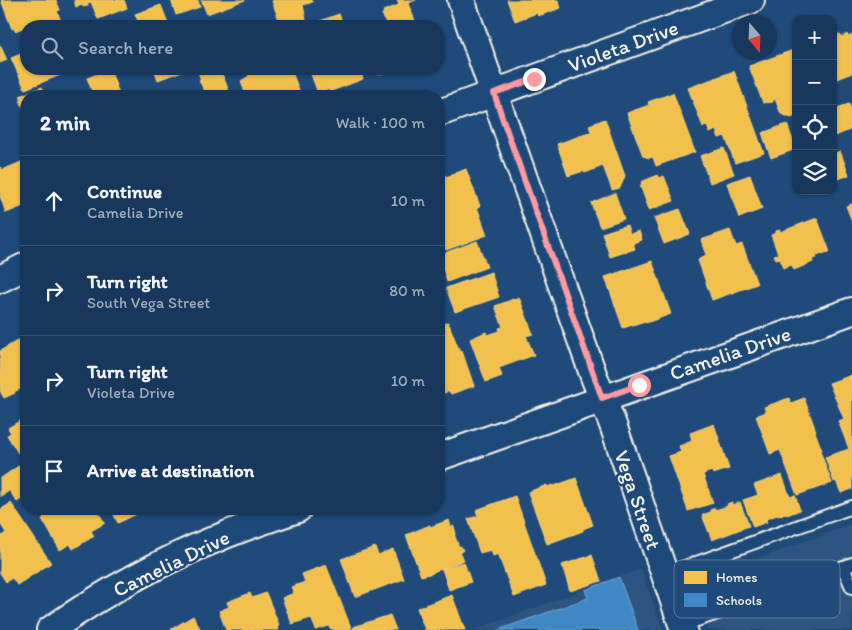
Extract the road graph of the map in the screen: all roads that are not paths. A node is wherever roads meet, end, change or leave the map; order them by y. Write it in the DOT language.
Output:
graph roads {
  1 [pos="460,0"];
  2 [pos="751,0"];
  3 [pos="494,93"];
  4 [pos="445,111"];
  5 [pos="20,269"];
  6 [pos="0,279"];
  7 [pos="852,310"];
  8 [pos="602,398"];
  9 [pos="445,455"];
  10 [pos="852,507"];
  11 [pos="281,515"];
  12 [pos="705,560"];
  13 [pos="847,566"];
  14 [pos="674,571"];
  15 [pos="663,575"];
  16 [pos="852,587"];
  17 [pos="674,604"];
  18 [pos="708,618"];
  19 [pos="683,627"];
  20 [pos="50,630"];
  1 -- 3 [label="street, Vega Street"];
  2 -- 3 [label="street, Violeta Drive"];
  3 -- 4 [label="street, Violeta Drive"];
  3 -- 8 [label="street, Vega Street"];
  5 -- 6 [label="street"];
  7 -- 8 [label="street, Camelia Drive"];
  8 -- 9 [label="street, Camelia Drive"];
  8 -- 15 [label="street, Vega Street"];
  10 -- 12 [label="lane"];
  11 -- 20 [label="street, Camelia Drive"];
  13 -- 16 [label="lane"];
  14 -- 15 [label="lane"];
  15 -- 17 [label="street, Vega Street"];
  18 -- 19 [label="lane"];
}
